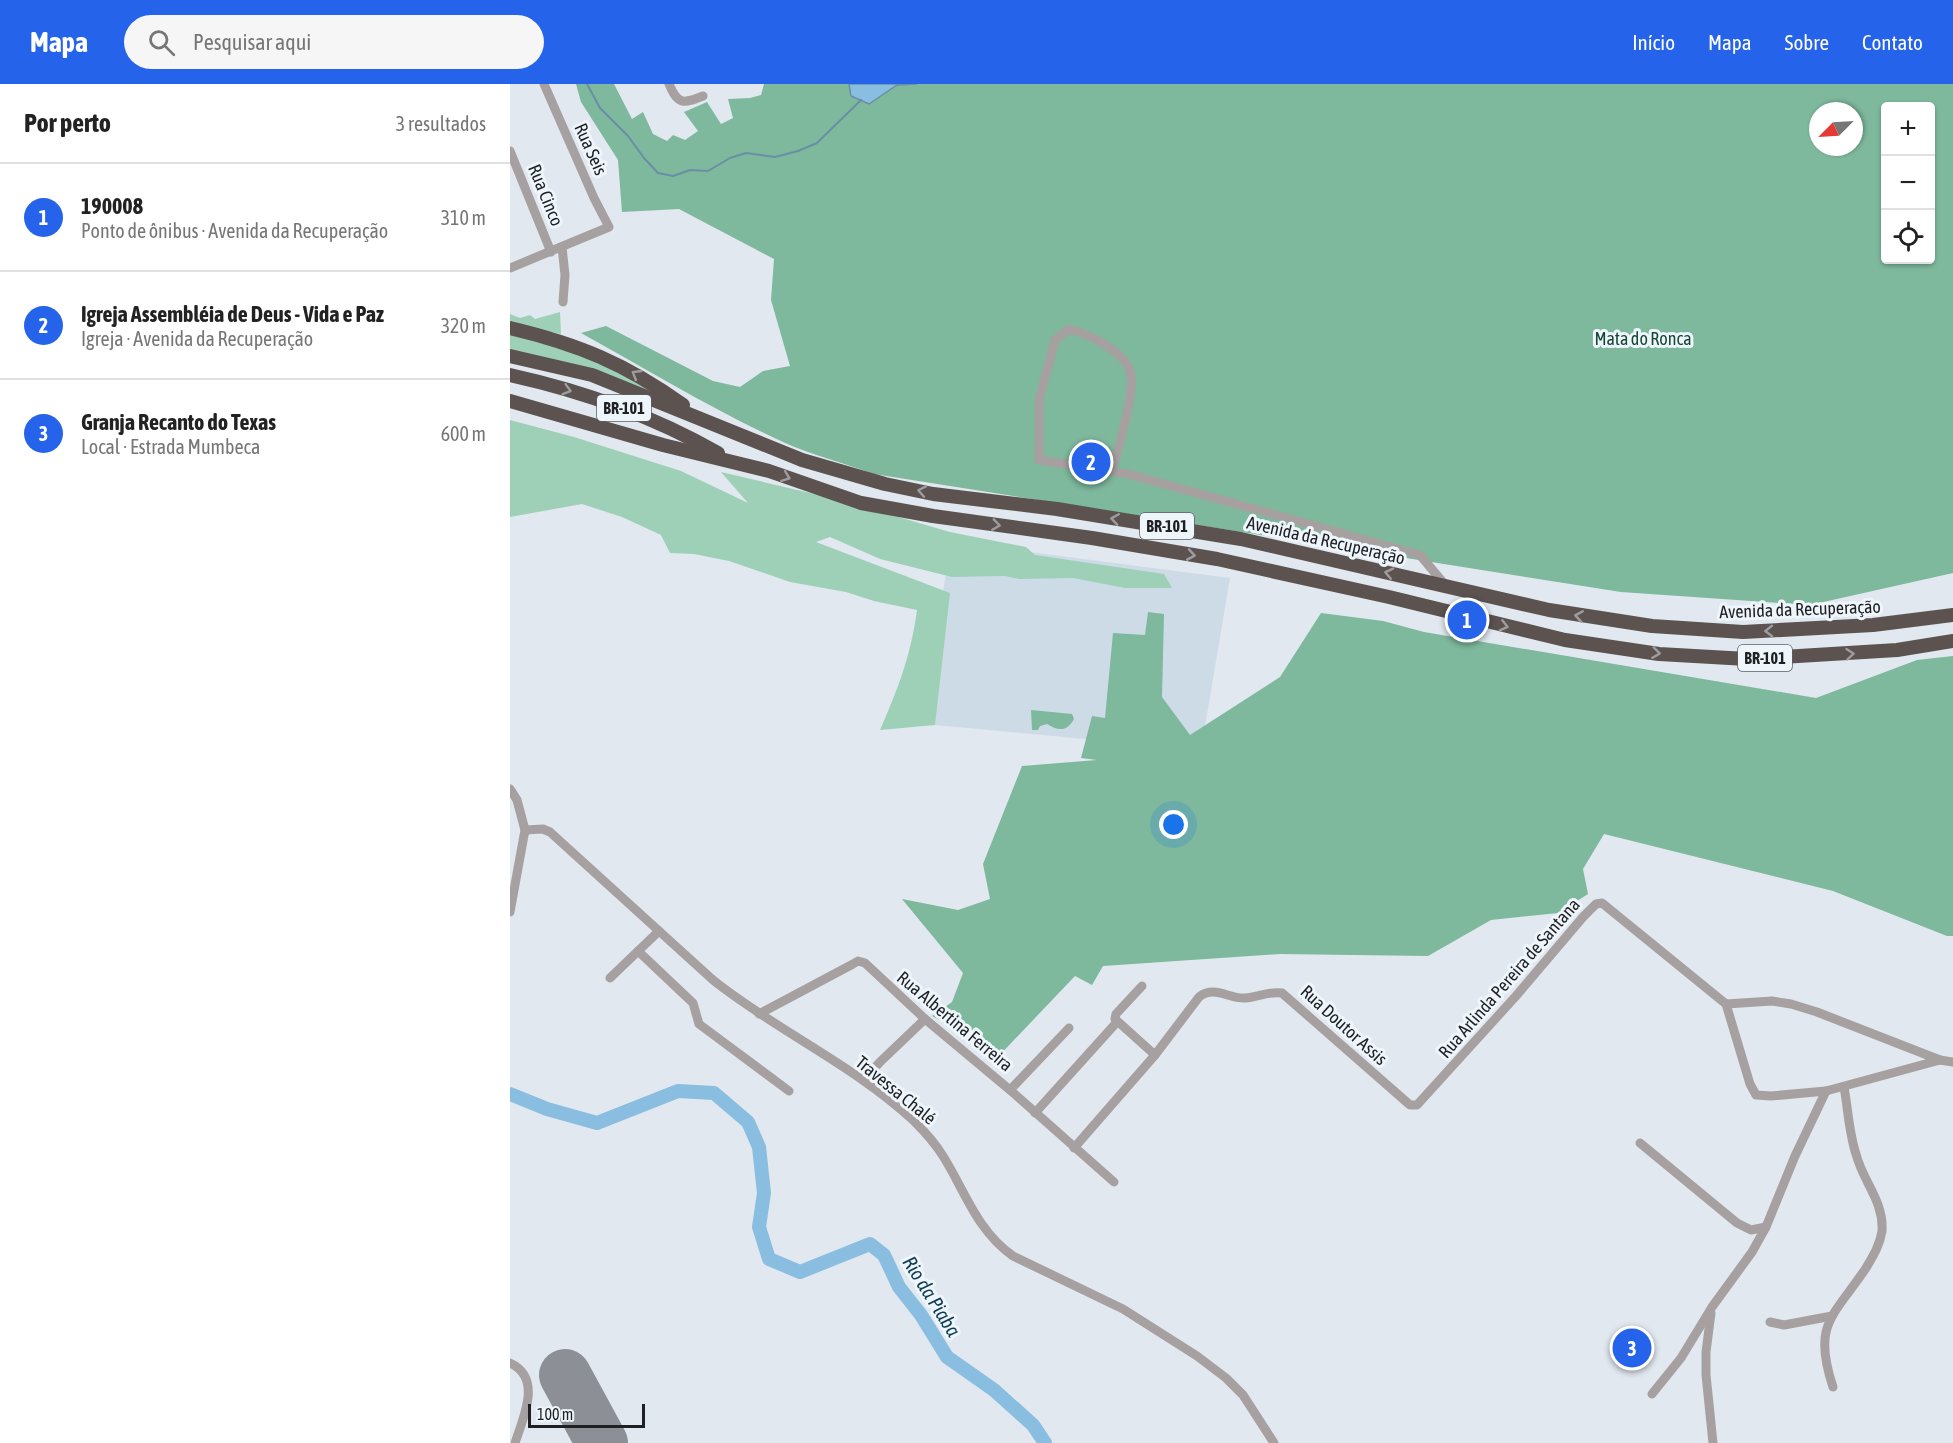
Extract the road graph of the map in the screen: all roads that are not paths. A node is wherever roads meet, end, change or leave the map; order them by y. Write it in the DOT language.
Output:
graph roads {
  1 [pos="544,84"];
  2 [pos="669,84"];
  3 [pos="703,96"];
  4 [pos="510,151"];
  5 [pos="562,247"];
  6 [pos="551,252"];
  7 [pos="510,268"];
  8 [pos="562,302"];
  9 [pos="510,328"];
  10 [pos="510,356"];
  11 [pos="510,375"];
  12 [pos="510,401"];
  13 [pos="701,419"];
  14 [pos="730,460"];
  15 [pos="1112,472"];
  16 [pos="1446,586"];
  17 [pos="1953,615"];
  18 [pos="1953,641"];
  19 [pos="510,789"];
  20 [pos="525,830"];
  21 [pos="510,912"];
  22 [pos="659,931"];
  23 [pos="638,951"];
  24 [pos="610,978"];
  25 [pos="1142,986"];
  26 [pos="1726,1005"];
  27 [pos="759,1014"];
  28 [pos="925,1019"];
  29 [pos="1116,1020"];
  30 [pos="1069,1028"];
  31 [pos="1155,1055"];
  32 [pos="1940,1060"];
  33 [pos="1953,1062"];
  34 [pos="864,1080"];
  35 [pos="1844,1087"];
  36 [pos="1010,1090"];
  37 [pos="1826,1090"];
  38 [pos="789,1091"];
  39 [pos="1402,1099"];
  40 [pos="1035,1113"];
  41 [pos="1640,1143"];
  42 [pos="1074,1148"];
  43 [pos="1114,1182"];
  44 [pos="1766,1227"];
  45 [pos="1712,1307"];
  46 [pos="1832,1316"];
  47 [pos="1770,1322"];
  48 [pos="510,1362"];
  49 [pos="1833,1387"];
  50 [pos="1652,1394"];
  51 [pos="515,1443"];
  52 [pos="1274,1443"];
  53 [pos="1713,1443"];
  1 -- 5 [label="street, Rua Seis"];
  2 -- 3 [label="street"];
  4 -- 6 [label="street, Rua Cinco"];
  5 -- 6 [label="street"];
  5 -- 8 [label="street"];
  6 -- 7 [label="street"];
  13 -- 9 [label="highway, one-way"];
  10 -- 13 [label="highway, BR-101"];
  11 -- 14 [label="highway, BR-101, one-way"];
  12 -- 14 [label="highway"];
  16 -- 13 [label="highway, Avenida da Recuperação / BR-101, one-way"];
  14 -- 18 [label="highway, BR-101, one-way"];
  15 -- 15 [label="street"];
  15 -- 16 [label="street"];
  17 -- 16 [label="highway, Avenida da Recuperação / BR-101, one-way"];
  19 -- 20 [label="street"];
  20 -- 21 [label="street"];
  20 -- 22 [label="street, Travessa Chalé"];
  22 -- 23 [label="street"];
  22 -- 27 [label="street, Travessa Chalé"];
  23 -- 24 [label="street"];
  23 -- 38 [label="street"];
  25 -- 29 [label="street"];
  26 -- 32 [label="street"];
  26 -- 37 [label="street"];
  26 -- 39 [label="street, Rua Arlinda Pereira de Santana"];
  27 -- 28 [label="street, Rua Albertina Ferreira"];
  27 -- 34 [label="street, Travessa Chalé"];
  28 -- 34 [label="street"];
  28 -- 36 [label="street, Rua Albertina Ferreira"];
  29 -- 31 [label="street"];
  29 -- 40 [label="street"];
  30 -- 36 [label="street"];
  31 -- 39 [label="street, Rua Doutor Assis"];
  31 -- 42 [label="street"];
  32 -- 33 [label="street"];
  32 -- 35 [label="street"];
  34 -- 52 [label="street, Travessa Chalé"];
  35 -- 37 [label="street"];
  35 -- 46 [label="street"];
  36 -- 40 [label="street, Rua Albertina Ferreira"];
  37 -- 44 [label="street"];
  40 -- 42 [label="street, Rua Albertina Ferreira"];
  41 -- 44 [label="street"];
  42 -- 43 [label="street, Rua Albertina Ferreira"];
  44 -- 45 [label="street"];
  45 -- 50 [label="street"];
  45 -- 53 [label="street"];
  46 -- 47 [label="street"];
  46 -- 49 [label="street"];
  48 -- 51 [label="street"];
}
